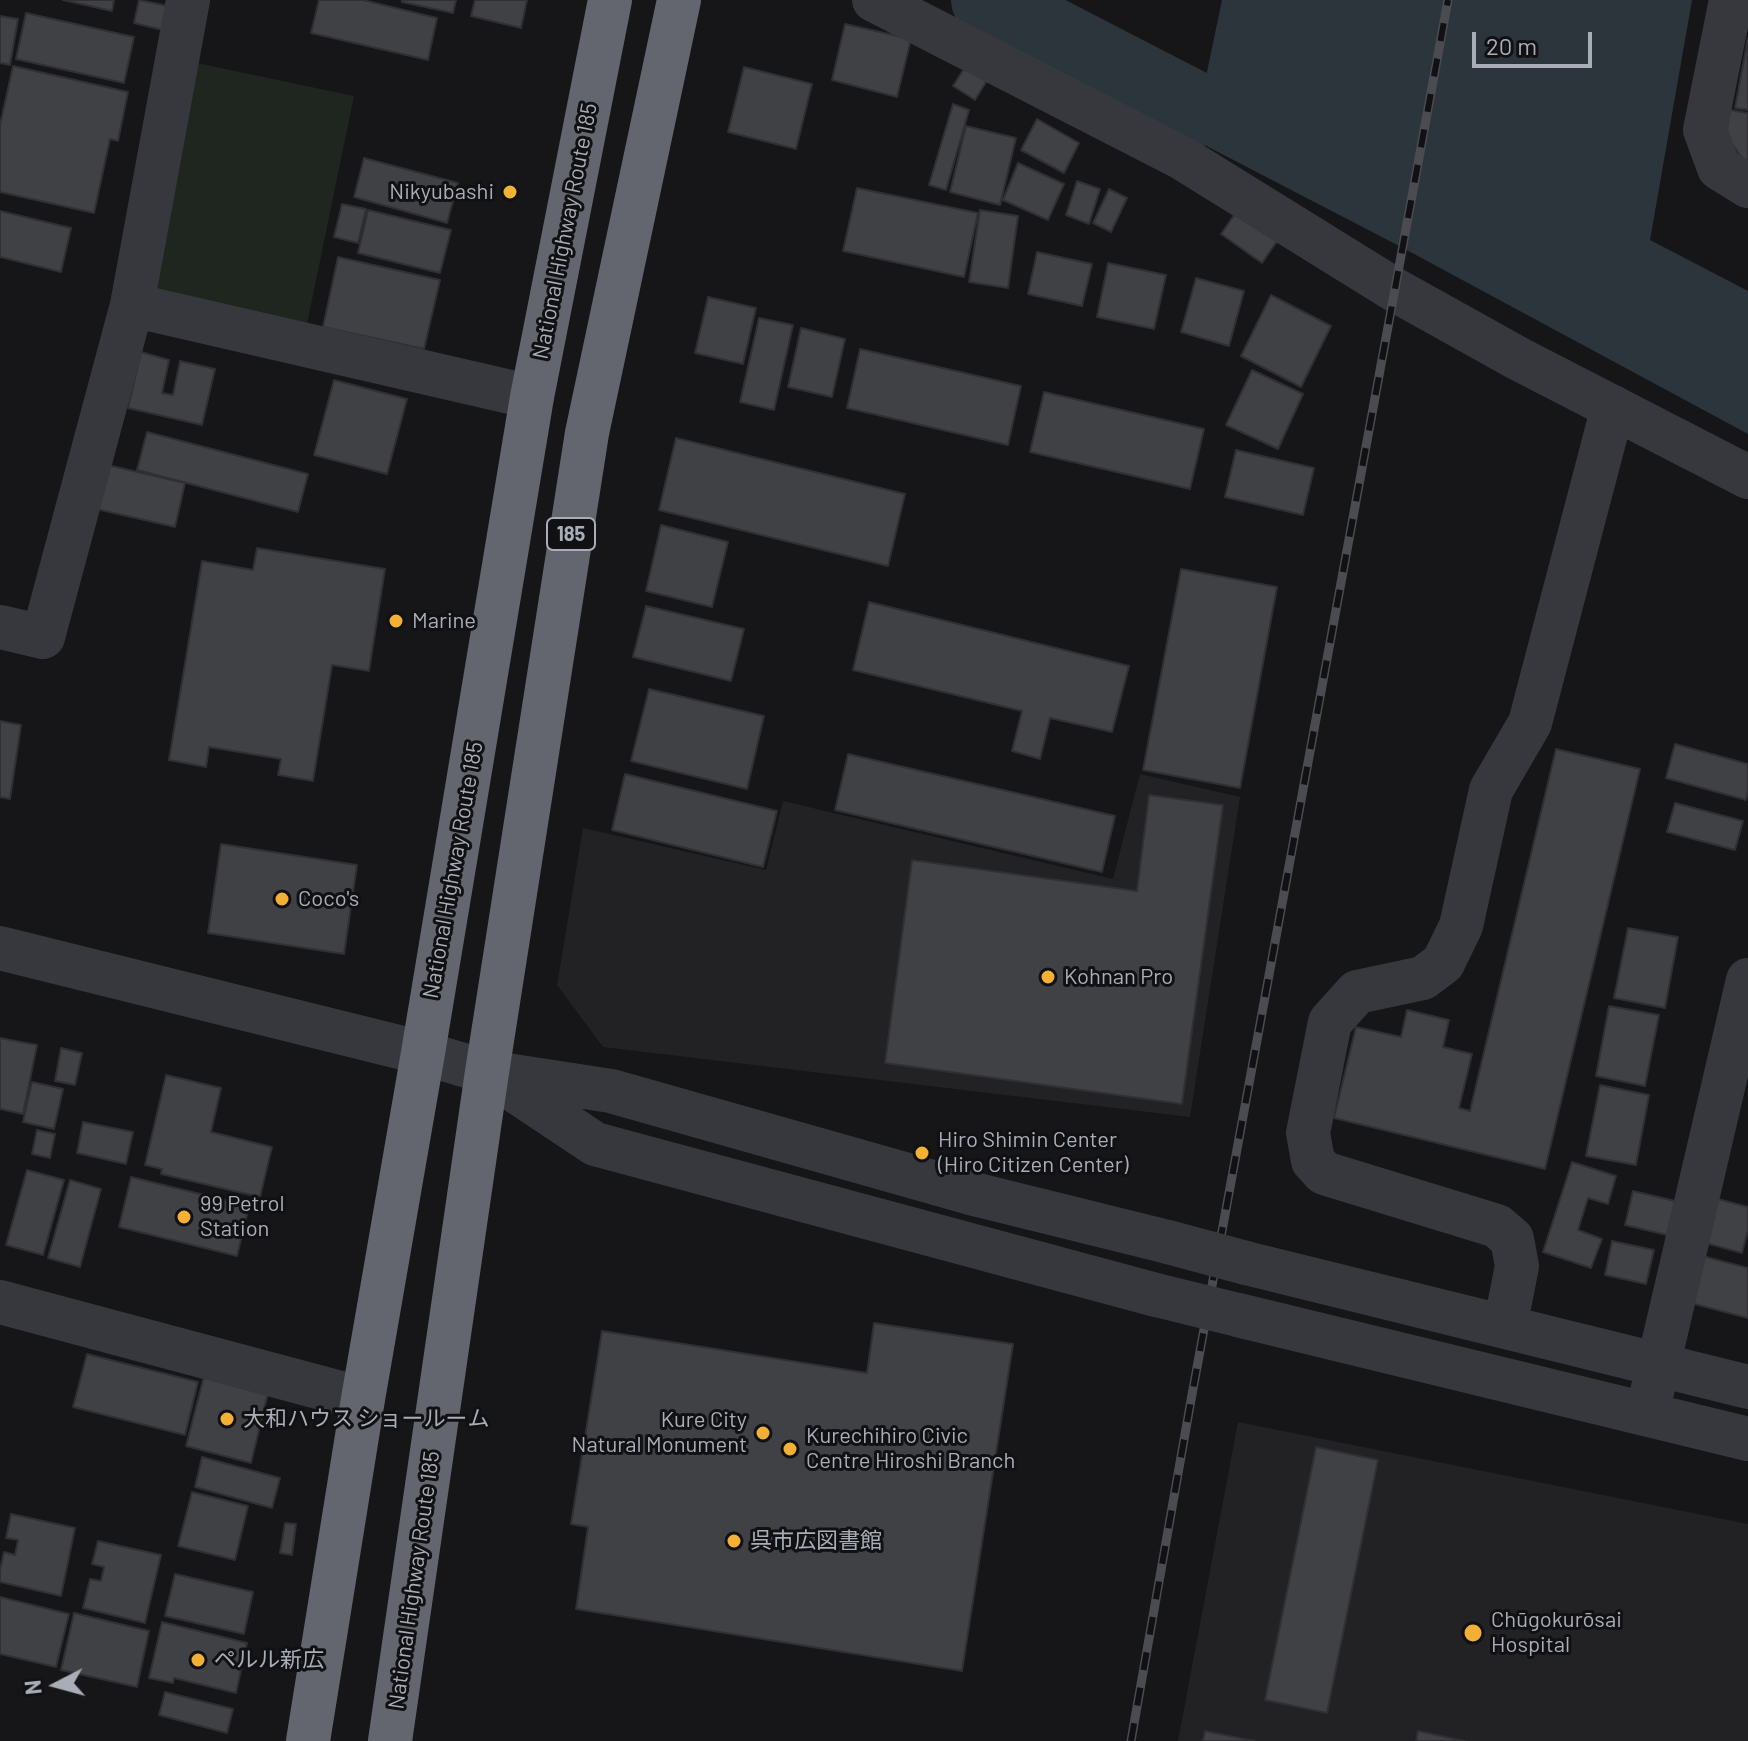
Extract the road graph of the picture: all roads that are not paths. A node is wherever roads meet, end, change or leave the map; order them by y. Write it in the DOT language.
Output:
graph roads {
  1 [pos="188,0"];
  2 [pos="610,0"];
  3 [pos="679,0"];
  4 [pos="874,0"];
  5 [pos="1731,0"];
  6 [pos="1748,186"];
  7 [pos="132,305"];
  8 [pos="532,397"];
  9 [pos="1613,407"];
  10 [pos="1748,477"];
  11 [pos="0,627"];
  12 [pos="0,948"];
  13 [pos="1748,980"];
  14 [pos="423,1053"];
  15 [pos="487,1072"];
  16 [pos="0,1302"];
  17 [pos="1505,1327"];
  18 [pos="1658,1365"];
  19 [pos="1748,1387"];
  20 [pos="363,1399"];
  21 [pos="1647,1414"];
  22 [pos="1748,1439"];
  23 [pos="308,1741"];
  24 [pos="390,1741"];
  1 -- 7 [label="street"];
  2 -- 8 [label="highway, National Highway Route 185"];
  3 -- 15 [label="highway, National Highway Route 185 / 185"];
  4 -- 9 [label="street"];
  5 -- 6 [label="street"];
  7 -- 8 [label="street"];
  7 -- 11 [label="street"];
  8 -- 14 [label="highway, National Highway Route 185"];
  9 -- 10 [label="street"];
  9 -- 17 [label="street"];
  12 -- 14 [label="street"];
  13 -- 18 [label="street"];
  14 -- 15 [label="street"];
  14 -- 20 [label="highway, National Highway Route 185"];
  15 -- 17 [label="street, bridge"];
  15 -- 21 [label="street, bridge"];
  15 -- 24 [label="highway, National Highway Route 185 / 185"];
  16 -- 20 [label="street"];
  17 -- 18 [label="street"];
  18 -- 19 [label="street"];
  18 -- 21 [label="street"];
  20 -- 23 [label="highway, National Highway Route 185"];
  21 -- 22 [label="street"];
}
